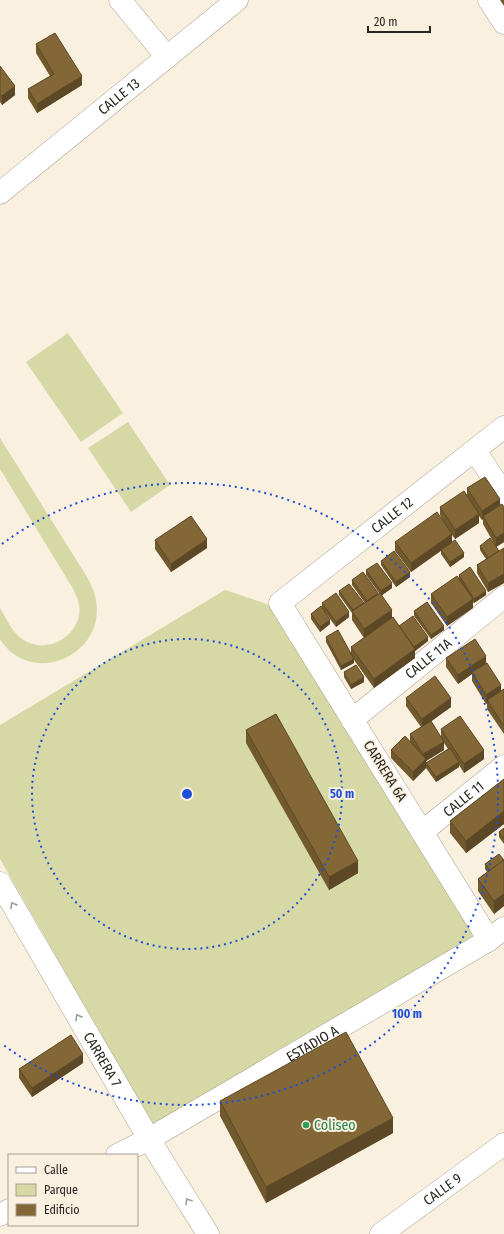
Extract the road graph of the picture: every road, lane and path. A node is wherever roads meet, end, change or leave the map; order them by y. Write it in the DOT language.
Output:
graph roads {
  1 [pos="120,0"];
  2 [pos="237,0"];
  3 [pos="489,0"];
  4 [pos="504,23"];
  5 [pos="167,57"];
  6 [pos="0,193"];
  7 [pos="504,427"];
  8 [pos="475,451"];
  9 [pos="504,494"];
  10 [pos="504,597"];
  11 [pos="280,603"];
  12 [pos="352,720"];
  13 [pos="504,766"];
  14 [pos="422,832"];
  15 [pos="0,882"];
  16 [pos="496,934"];
  17 [pos="149,1139"];
  18 [pos="504,1144"];
  19 [pos="119,1154"];
  20 [pos="208,1234"];
  21 [pos="381,1234"];
  1 -- 5 [label="street"];
  2 -- 5 [label="street, CALLE 13"];
  3 -- 4 [label="street"];
  5 -- 6 [label="street, CALLE 13"];
  7 -- 8 [label="street, CALLE 12"];
  8 -- 9 [label="street"];
  8 -- 11 [label="street, CALLE 12"];
  10 -- 12 [label="street, CALLE 11A"];
  11 -- 12 [label="street, CARRERA 6A"];
  12 -- 14 [label="street, CARRERA 6A"];
  13 -- 14 [label="street, CALLE 11"];
  14 -- 16 [label="street, CARRERA 6A"];
  17 -- 15 [label="street, CARRERA 7, one-way"];
  16 -- 17 [label="street, ESTADIO A"];
  17 -- 19 [label="street, ESTADIO A"];
  20 -- 17 [label="street, CARRERA 7, one-way"];
  18 -- 21 [label="street, CALLE 9"];
}
